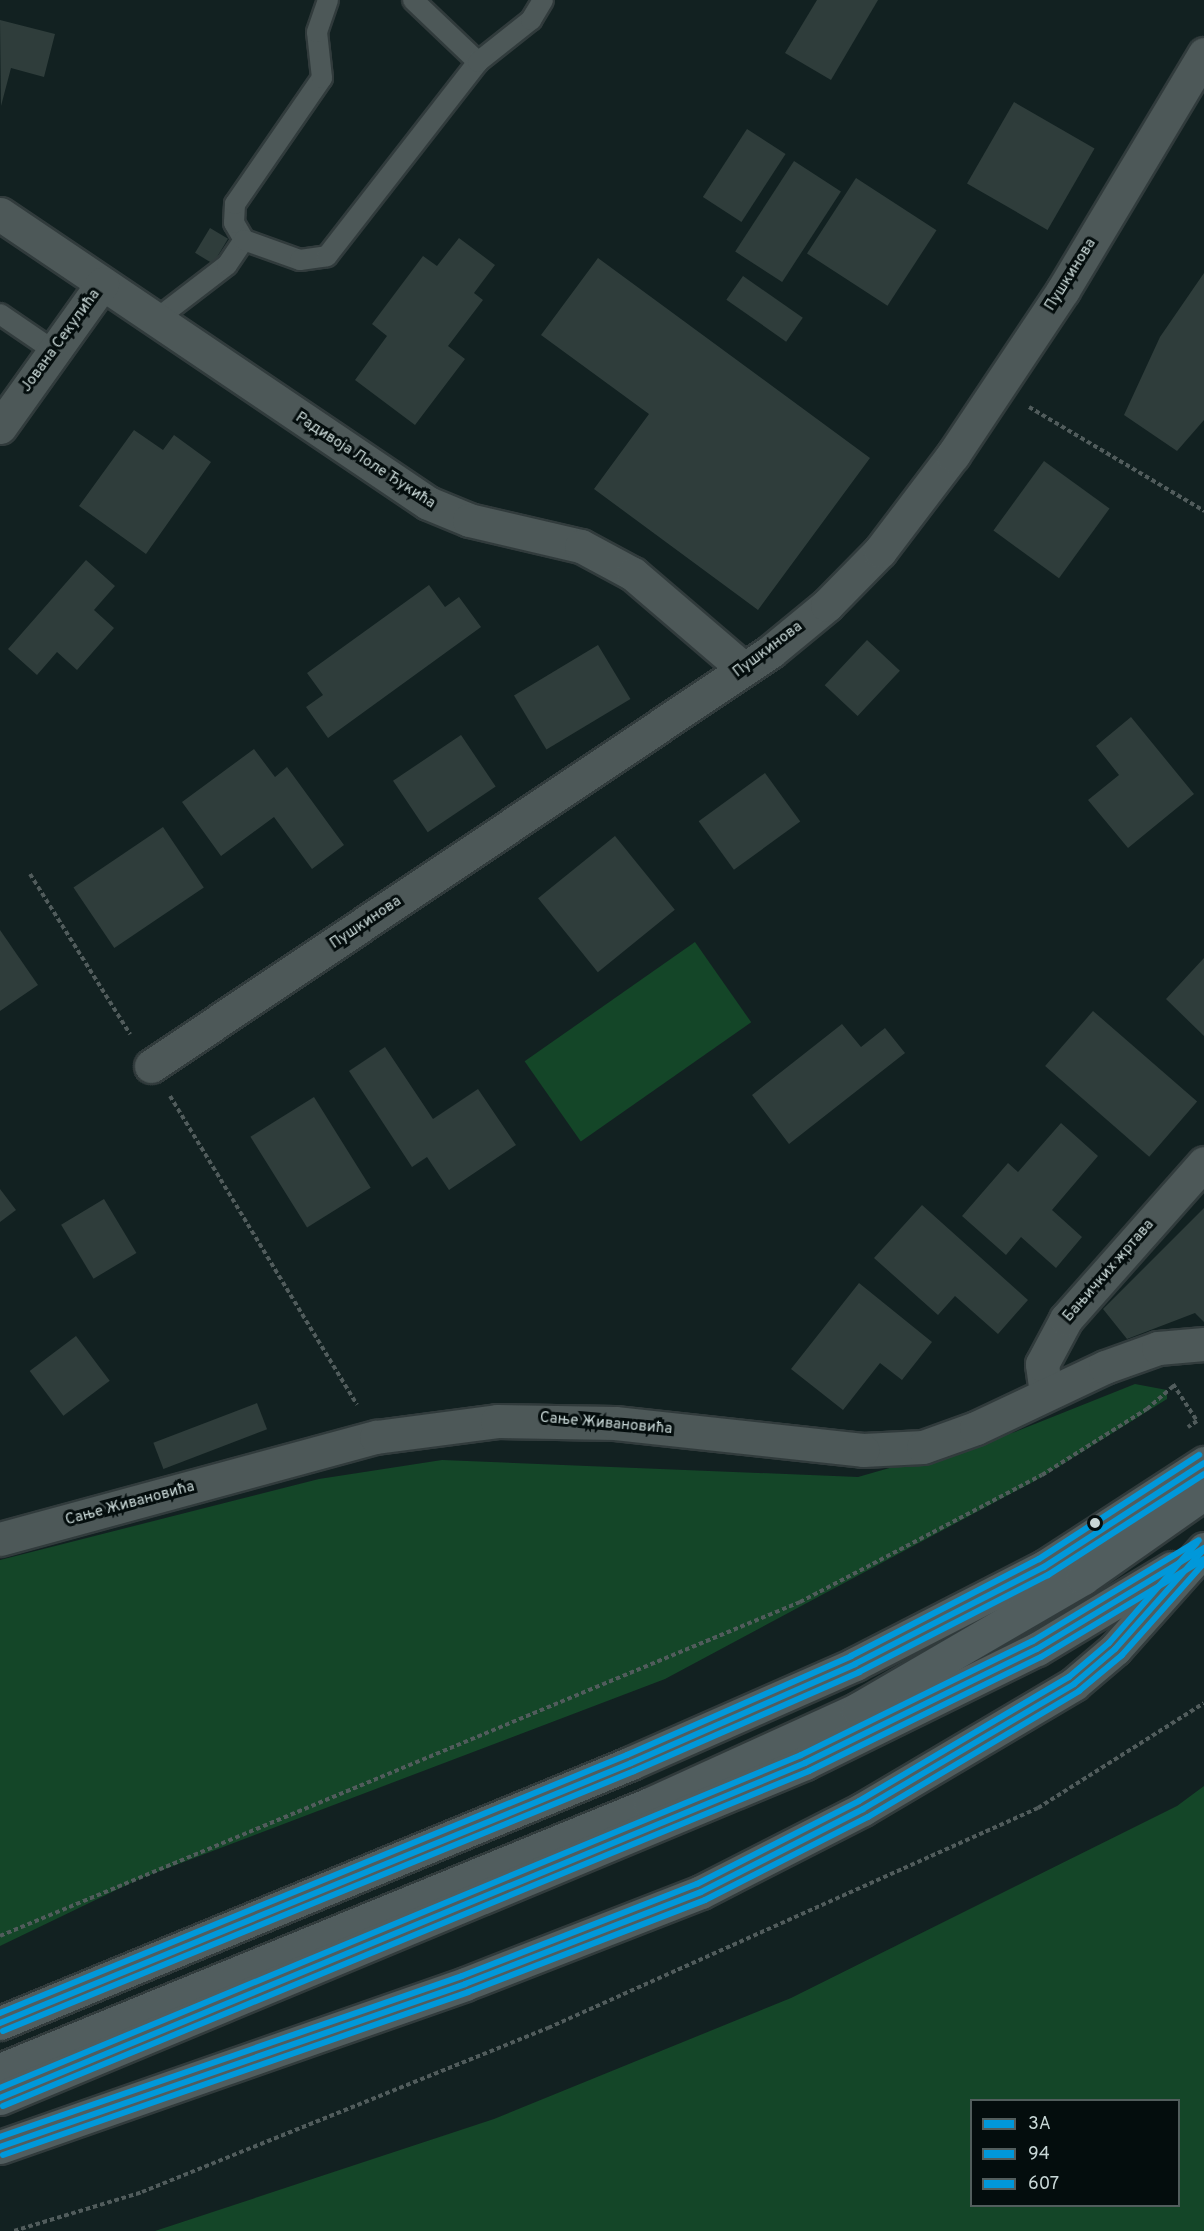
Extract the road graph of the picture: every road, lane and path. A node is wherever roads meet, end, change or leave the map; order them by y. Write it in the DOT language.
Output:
graph roads {
  1 [pos="328,0"];
  2 [pos="413,0"];
  3 [pos="543,0"];
  4 [pos="1204,54"];
  5 [pos="478,62"];
  6 [pos="0,214"];
  7 [pos="244,240"];
  8 [pos="102,284"];
  9 [pos="0,314"];
  10 [pos="154,321"];
  11 [pos="54,351"];
  12 [pos="997,388"];
  13 [pos="0,427"];
  14 [pos="1204,511"];
  15 [pos="744,669"];
  16 [pos="30,874"];
  17 [pos="143,1054"];
  18 [pos="1204,1163"];
  19 [pos="1204,1344"];
  20 [pos="337,1371"];
  21 [pos="1174,1385"];
  22 [pos="1046,1392"];
  23 [pos="1204,1463"];
  24 [pos="1204,1493"];
  25 [pos="0,1539"];
  26 [pos="1204,1549"];
  27 [pos="1204,1703"];
  28 [pos="0,1936"];
  29 [pos="0,2023"];
  30 [pos="0,2070"];
  31 [pos="0,2098"];
  32 [pos="0,2147"];
  33 [pos="14,2231"];
  1 -- 7 [label="lane"];
  2 -- 5 [label="lane"];
  3 -- 5 [label="lane"];
  4 -- 12 [label="street, Пушкинова"];
  5 -- 7 [label="lane"];
  6 -- 8 [label="street, Радивоја Лоле Ђукића"];
  7 -- 10 [label="lane"];
  8 -- 10 [label="street, Радивоја Лоле Ђукића"];
  8 -- 11 [label="street, Јована Секулића"];
  9 -- 11 [label="lane"];
  10 -- 15 [label="street, Радивоја Лоле Ђукића"];
  11 -- 13 [label="street, Јована Секулића"];
  12 -- 14 [label="path"];
  12 -- 15 [label="street, Пушкинова"];
  15 -- 17 [label="street, Пушкинова"];
  16 -- 17 [label="path"];
  17 -- 20 [label="path"];
  18 -- 22 [label="street, Бањичких жртава"];
  19 -- 22 [label="street, Сање Живановића"];
  21 -- 28 [label="path"];
  22 -- 25 [label="street, Сање Живановића"];
  23 -- 29 [label="main road"];
  24 -- 30 [label="main road"];
  26 -- 31 [label="main road"];
  26 -- 32 [label="main road"];
  27 -- 33 [label="path"];
}
